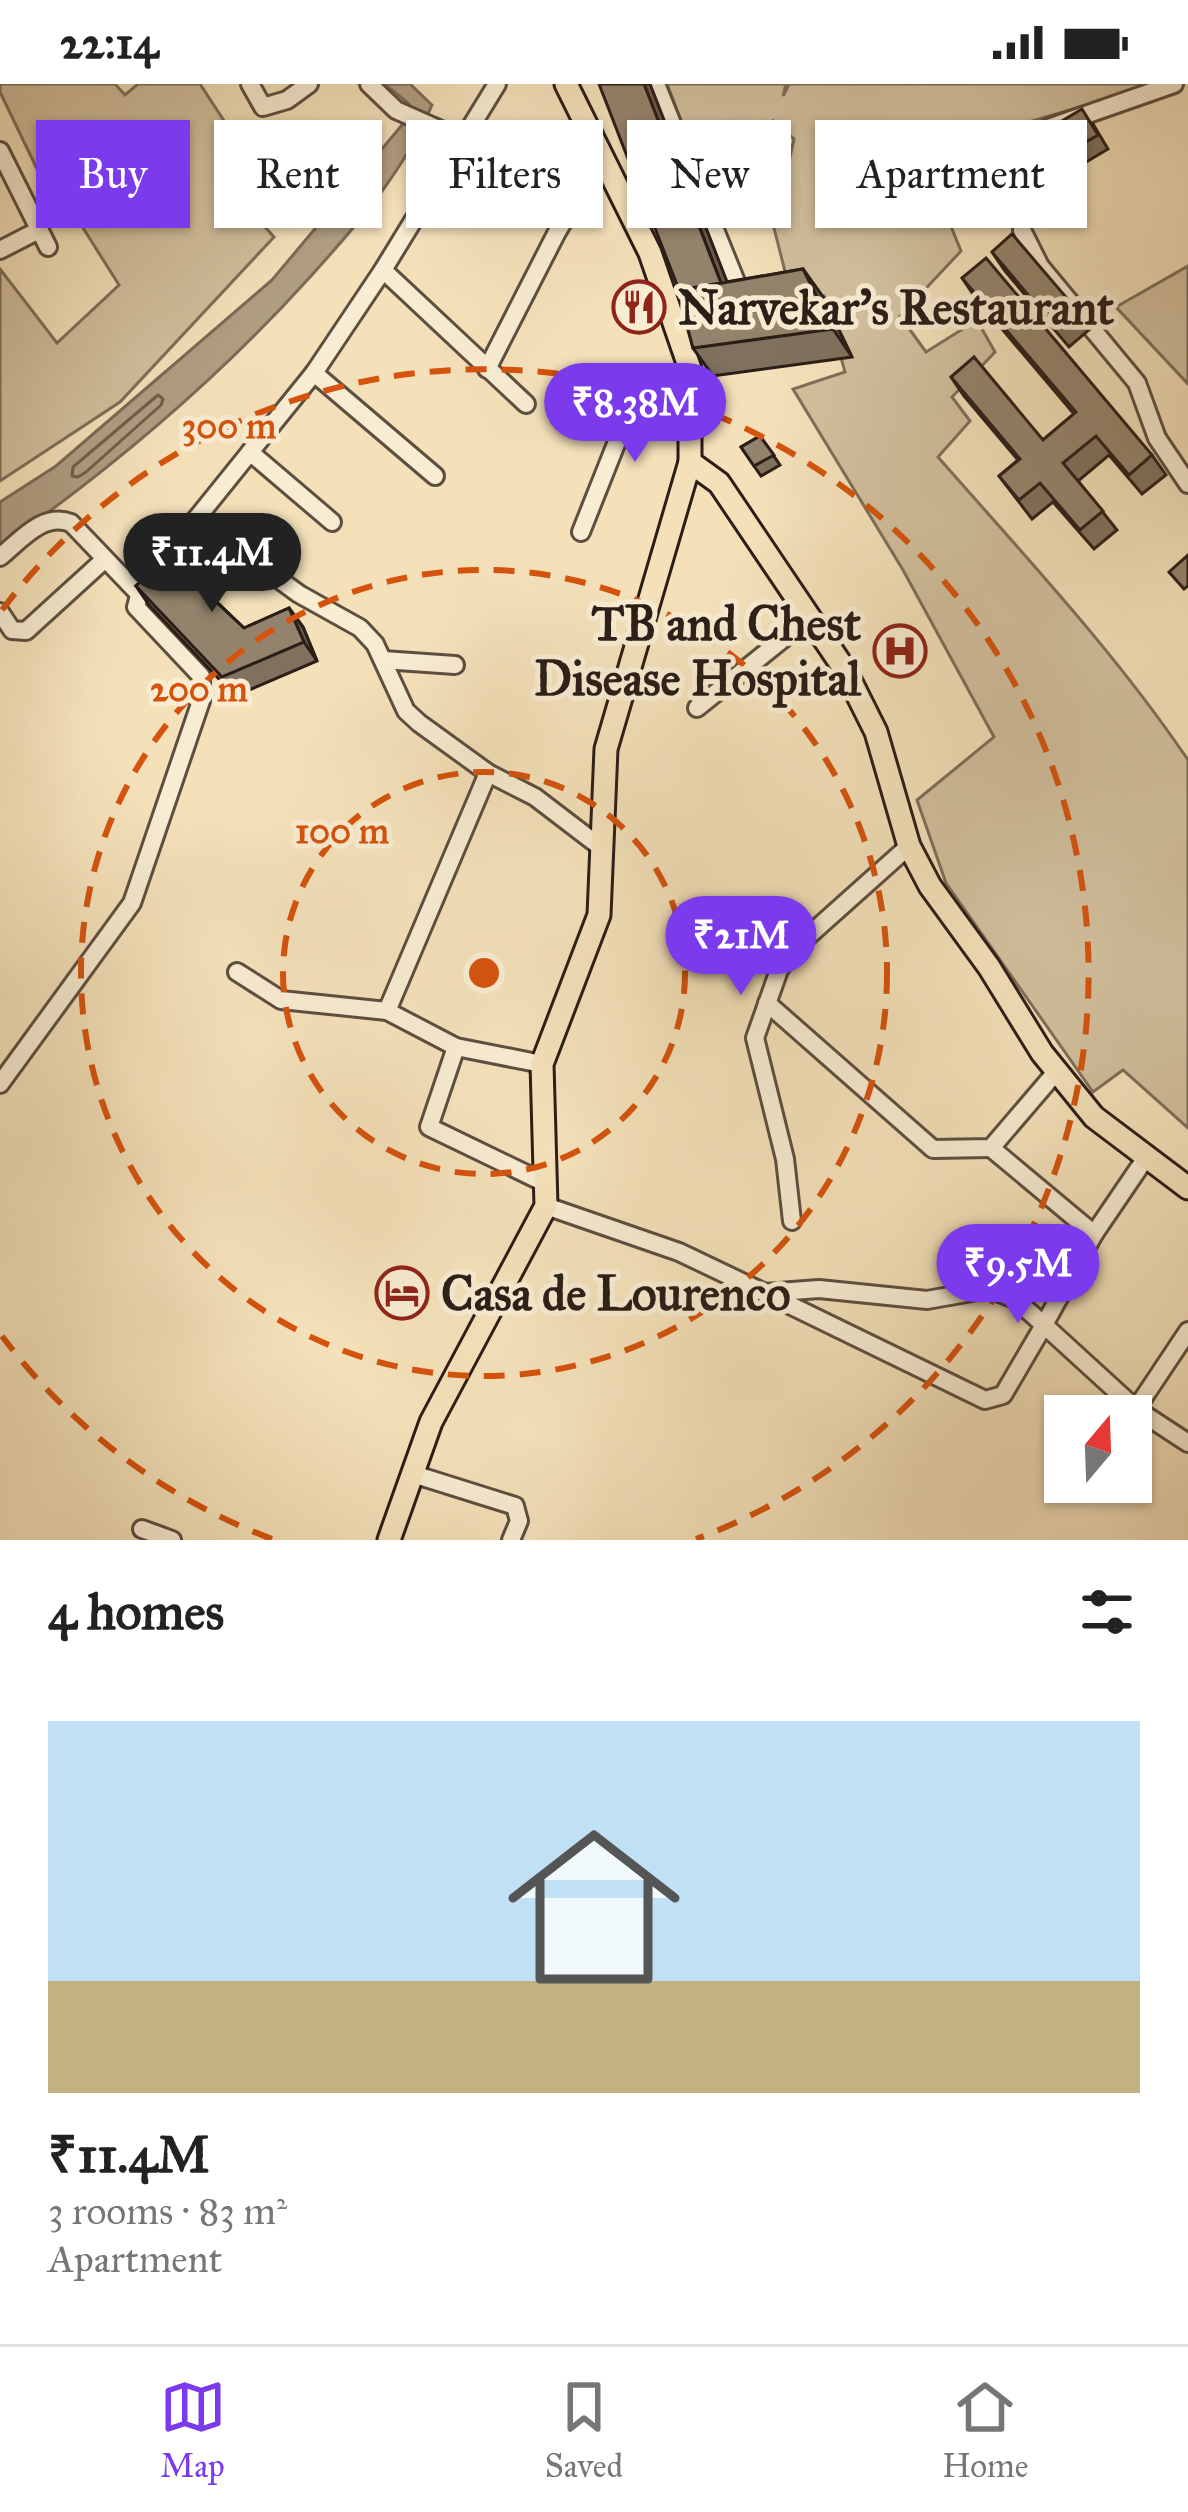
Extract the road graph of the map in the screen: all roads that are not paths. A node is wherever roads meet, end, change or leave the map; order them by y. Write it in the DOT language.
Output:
graph roads {
  1 [pos="250,84"];
  2 [pos="309,84"];
  3 [pos="369,84"];
  4 [pos="497,84"];
  5 [pos="656,84"];
  6 [pos="1174,84"];
  7 [pos="564,88"];
  8 [pos="418,120"];
  9 [pos="473,120"];
  10 [pos="582,120"];
  11 [pos="0,152"];
  12 [pos="603,157"];
  13 [pos="408,228"];
  14 [pos="559,228"];
  15 [pos="39,230"];
  16 [pos="48,248"];
  17 [pos="0,250"];
  18 [pos="383,270"];
  19 [pos="743,299"];
  20 [pos="487,369"];
  21 [pos="314,374"];
  22 [pos="692,398"];
  23 [pos="526,404"];
  24 [pos="250,452"];
  25 [pos="691,462"];
  26 [pos="435,476"];
  27 [pos="1188,484"];
  28 [pos="196,519"];
  29 [pos="332,522"];
  30 [pos="581,532"];
  31 [pos="0,557"];
  32 [pos="104,560"];
  33 [pos="139,594"];
  34 [pos="0,612"];
  35 [pos="809,618"];
  36 [pos="382,660"];
  37 [pos="455,665"];
  38 [pos="697,708"];
  39 [pos="488,773"];
  40 [pos="909,847"];
  41 [pos="603,849"];
  42 [pos="237,972"];
  43 [pos="767,1003"];
  44 [pos="387,1010"];
  45 [pos="457,1047"];
  46 [pos="542,1064"];
  47 [pos="1056,1072"];
  48 [pos="0,1084"];
  49 [pos="991,1148"];
  50 [pos="1145,1159"];
  51 [pos="1188,1188"];
  52 [pos="547,1195"];
  53 [pos="792,1221"];
  54 [pos="1094,1234"];
  55 [pos="765,1293"];
  56 [pos="1044,1325"];
  57 [pos="1188,1331"];
  58 [pos="1121,1395"];
  59 [pos="1145,1395"];
  60 [pos="1152,1419"];
  61 [pos="1188,1443"];
  62 [pos="413,1474"];
  63 [pos="142,1529"];
  64 [pos="172,1540"];
  65 [pos="389,1540"];
  66 [pos="511,1540"];
  1 -- 2 [label="street"];
  3 -- 8 [label="street"];
  4 -- 9 [label="street"];
  5 -- 19 [label="street"];
  6 -- 27 [label="street"];
  7 -- 10 [label="main road"];
  11 -- 15 [label="street"];
  12 -- 22 [label="main road"];
  13 -- 18 [label="street"];
  14 -- 20 [label="street"];
  15 -- 16 [label="street"];
  15 -- 17 [label="street"];
  18 -- 20 [label="street"];
  18 -- 21 [label="street"];
  20 -- 23 [label="street"];
  21 -- 24 [label="street"];
  21 -- 26 [label="street"];
  22 -- 25 [label="main road"];
  22 -- 30 [label="street"];
  24 -- 28 [label="street"];
  24 -- 29 [label="street"];
  25 -- 35 [label="main road"];
  25 -- 41 [label="main road"];
  28 -- 33 [label="street"];
  28 -- 36 [label="street"];
  31 -- 32 [label="street"];
  32 -- 33 [label="street"];
  32 -- 34 [label="street"];
  33 -- 48 [label="street"];
  35 -- 38 [label="street"];
  35 -- 40 [label="main road"];
  36 -- 37 [label="street"];
  36 -- 39 [label="street"];
  39 -- 41 [label="street"];
  39 -- 44 [label="street"];
  40 -- 43 [label="street"];
  40 -- 47 [label="main road"];
  41 -- 46 [label="main road"];
  42 -- 44 [label="street"];
  43 -- 49 [label="street"];
  43 -- 53 [label="street"];
  44 -- 45 [label="street"];
  45 -- 46 [label="street"];
  45 -- 52 [label="street"];
  46 -- 52 [label="main road"];
  47 -- 49 [label="street"];
  47 -- 50 [label="main road"];
  49 -- 54 [label="street"];
  50 -- 51 [label="main road"];
  50 -- 54 [label="street"];
  52 -- 55 [label="street"];
  52 -- 62 [label="main road"];
  54 -- 56 [label="street"];
  55 -- 56 [label="street"];
  55 -- 56 [label="street"];
  56 -- 58 [label="street"];
  57 -- 59 [label="street"];
  60 -- 61 [label="street"];
  62 -- 65 [label="main road"];
  62 -- 66 [label="street"];
  63 -- 64 [label="street"];
}
